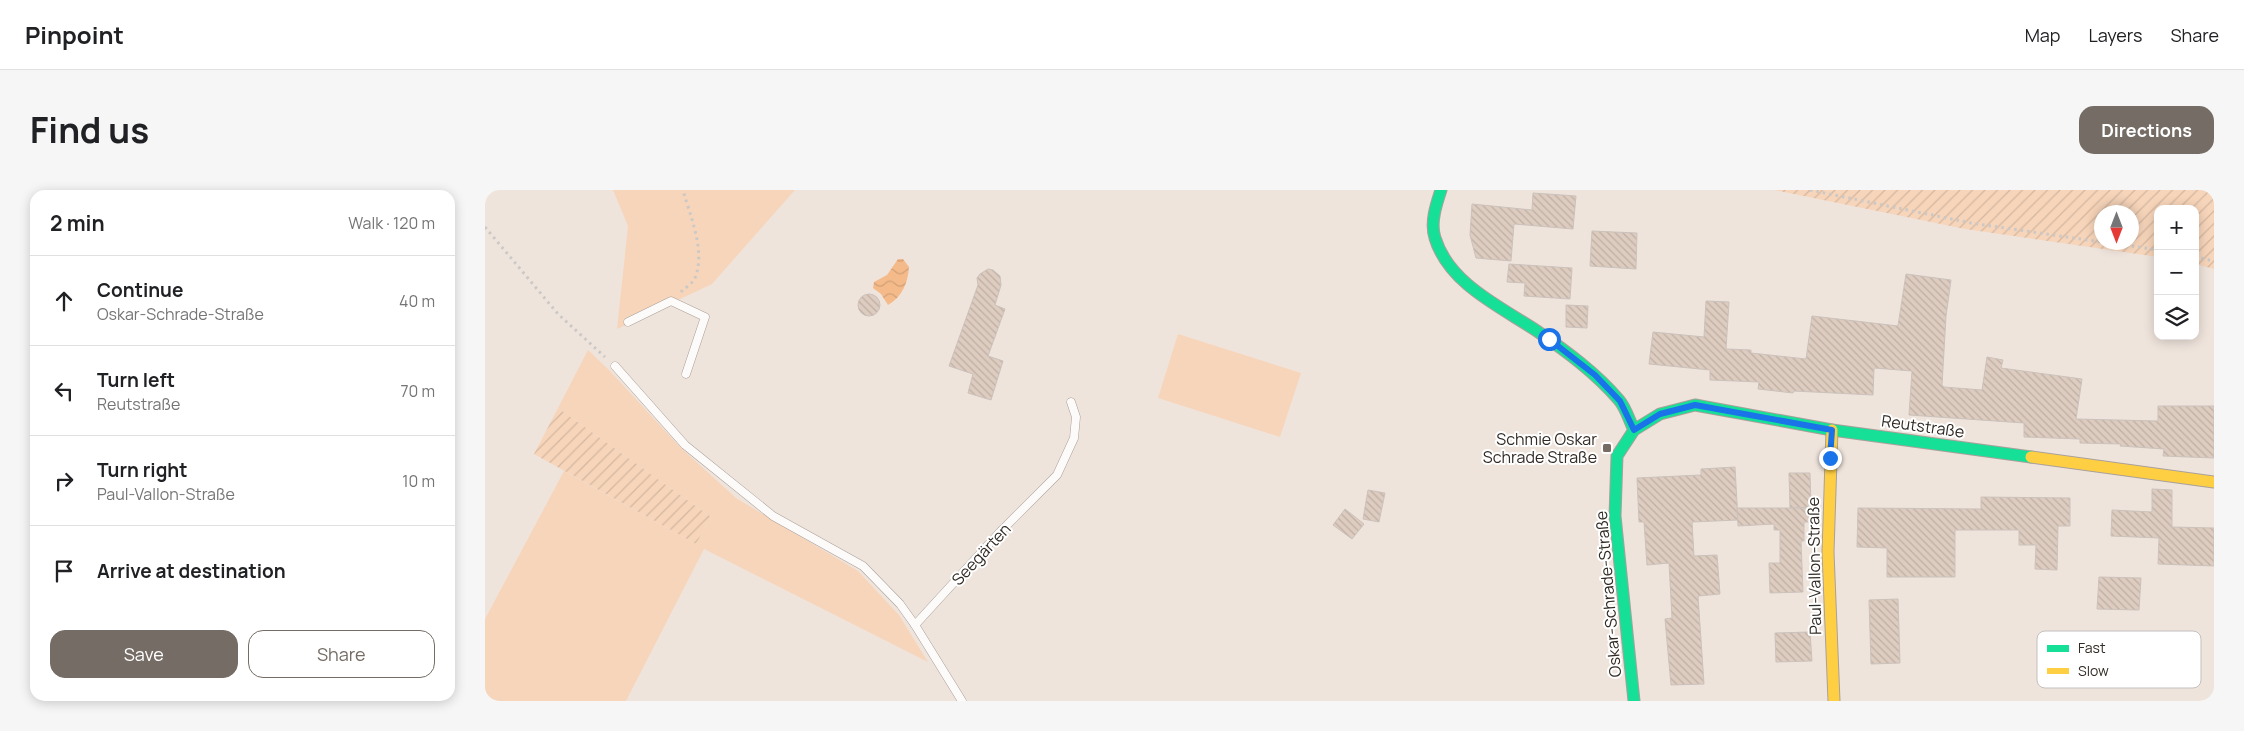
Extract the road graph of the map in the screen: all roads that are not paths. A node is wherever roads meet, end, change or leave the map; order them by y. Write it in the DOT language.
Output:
graph roads {
  1 [pos="1441,190"];
  2 [pos="629,322"];
  3 [pos="615,366"];
  4 [pos="686,374"];
  5 [pos="1071,402"];
  6 [pos="1634,430"];
  7 [pos="1832,430"];
  8 [pos="2214,482"];
  9 [pos="915,626"];
  10 [pos="962,701"];
  11 [pos="1634,701"];
  12 [pos="1833,701"];
  1 -- 6 [label="street"];
  2 -- 4 [label="lane"];
  3 -- 9 [label="lane"];
  5 -- 9 [label="lane, Seegärten"];
  6 -- 7 [label="street, Reutstraße"];
  6 -- 11 [label="street, Oskar-Schrade-Straße"];
  7 -- 8 [label="street, Reutstraße"];
  7 -- 12 [label="street, Paul-Vallon-Straße"];
  9 -- 10 [label="lane"];
}
